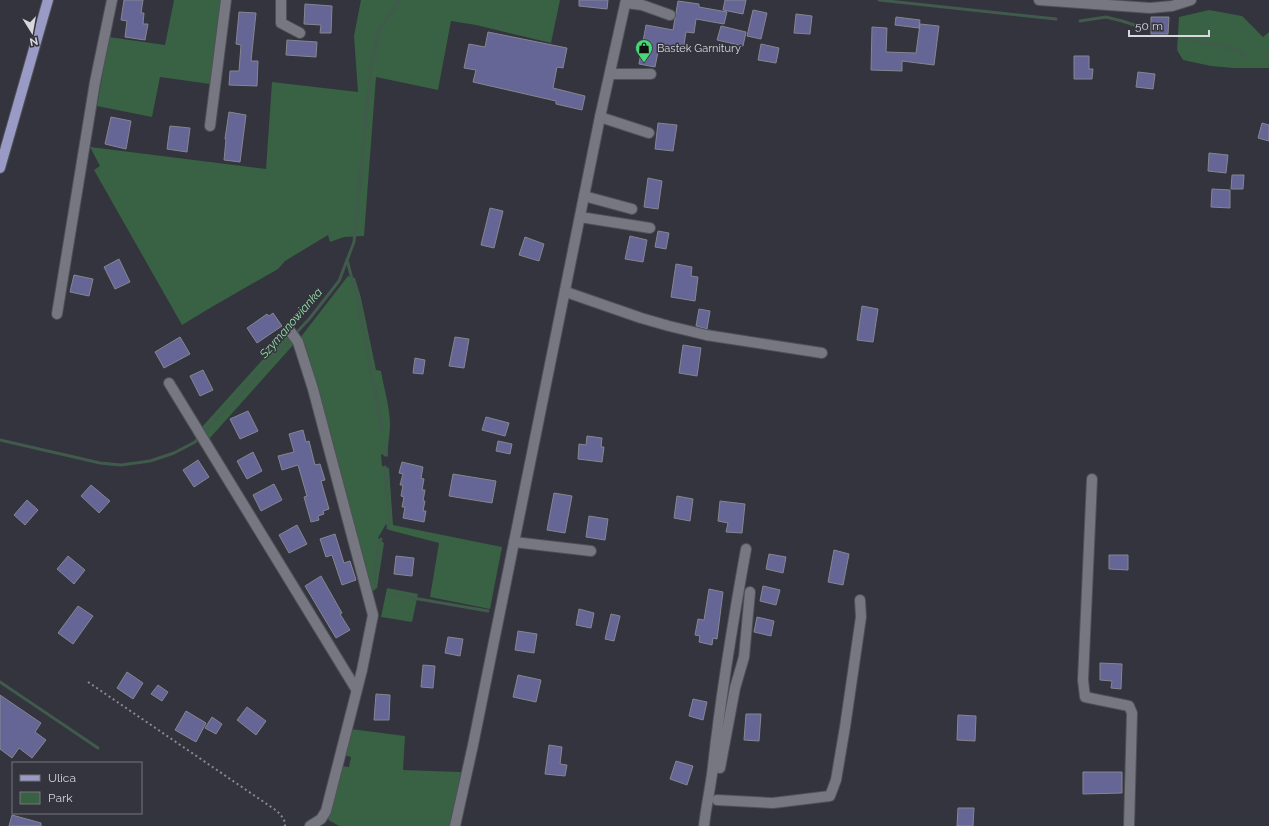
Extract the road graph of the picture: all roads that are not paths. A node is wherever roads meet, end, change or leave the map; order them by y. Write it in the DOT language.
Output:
graph roads {
  1 [pos="48,0"];
  2 [pos="112,0"];
  3 [pos="226,0"];
  4 [pos="281,0"];
  5 [pos="1039,0"];
  6 [pos="1191,0"];
  7 [pos="626,1"];
  8 [pos="670,15"];
  9 [pos="300,32"];
  10 [pos="610,74"];
  11 [pos="651,74"];
  12 [pos="600,117"];
  13 [pos="210,126"];
  14 [pos="649,133"];
  15 [pos="0,168"];
  16 [pos="584,196"];
  17 [pos="632,209"];
  18 [pos="580,217"];
  19 [pos="650,228"];
  20 [pos="566,292"];
  21 [pos="57,314"];
  22 [pos="290,331"];
  23 [pos="822,353"];
  24 [pos="169,383"];
  25 [pos="1092,479"];
  26 [pos="514,542"];
  27 [pos="746,549"];
  28 [pos="591,551"];
  29 [pos="750,592"];
  30 [pos="860,600"];
  31 [pos="356,689"];
  32 [pos="713,767"];
  33 [pos="717,800"];
  34 [pos="310,826"];
  35 [pos="455,826"];
  36 [pos="704,826"];
  37 [pos="1129,826"];
  1 -- 15 [label="main road"];
  2 -- 21 [label="street"];
  3 -- 13 [label="street"];
  4 -- 9 [label="street"];
  5 -- 6 [label="street"];
  7 -- 8 [label="street"];
  7 -- 10 [label="street"];
  10 -- 11 [label="street"];
  10 -- 12 [label="street"];
  12 -- 14 [label="street"];
  12 -- 16 [label="street"];
  16 -- 17 [label="street"];
  16 -- 18 [label="street"];
  18 -- 19 [label="street"];
  18 -- 20 [label="street"];
  20 -- 23 [label="street"];
  20 -- 26 [label="street"];
  22 -- 31 [label="street"];
  24 -- 31 [label="street"];
  25 -- 37 [label="street"];
  26 -- 28 [label="street"];
  26 -- 35 [label="street"];
  27 -- 32 [label="street"];
  29 -- 32 [label="street"];
  30 -- 33 [label="street"];
  31 -- 34 [label="street"];
  32 -- 36 [label="street"];
}
